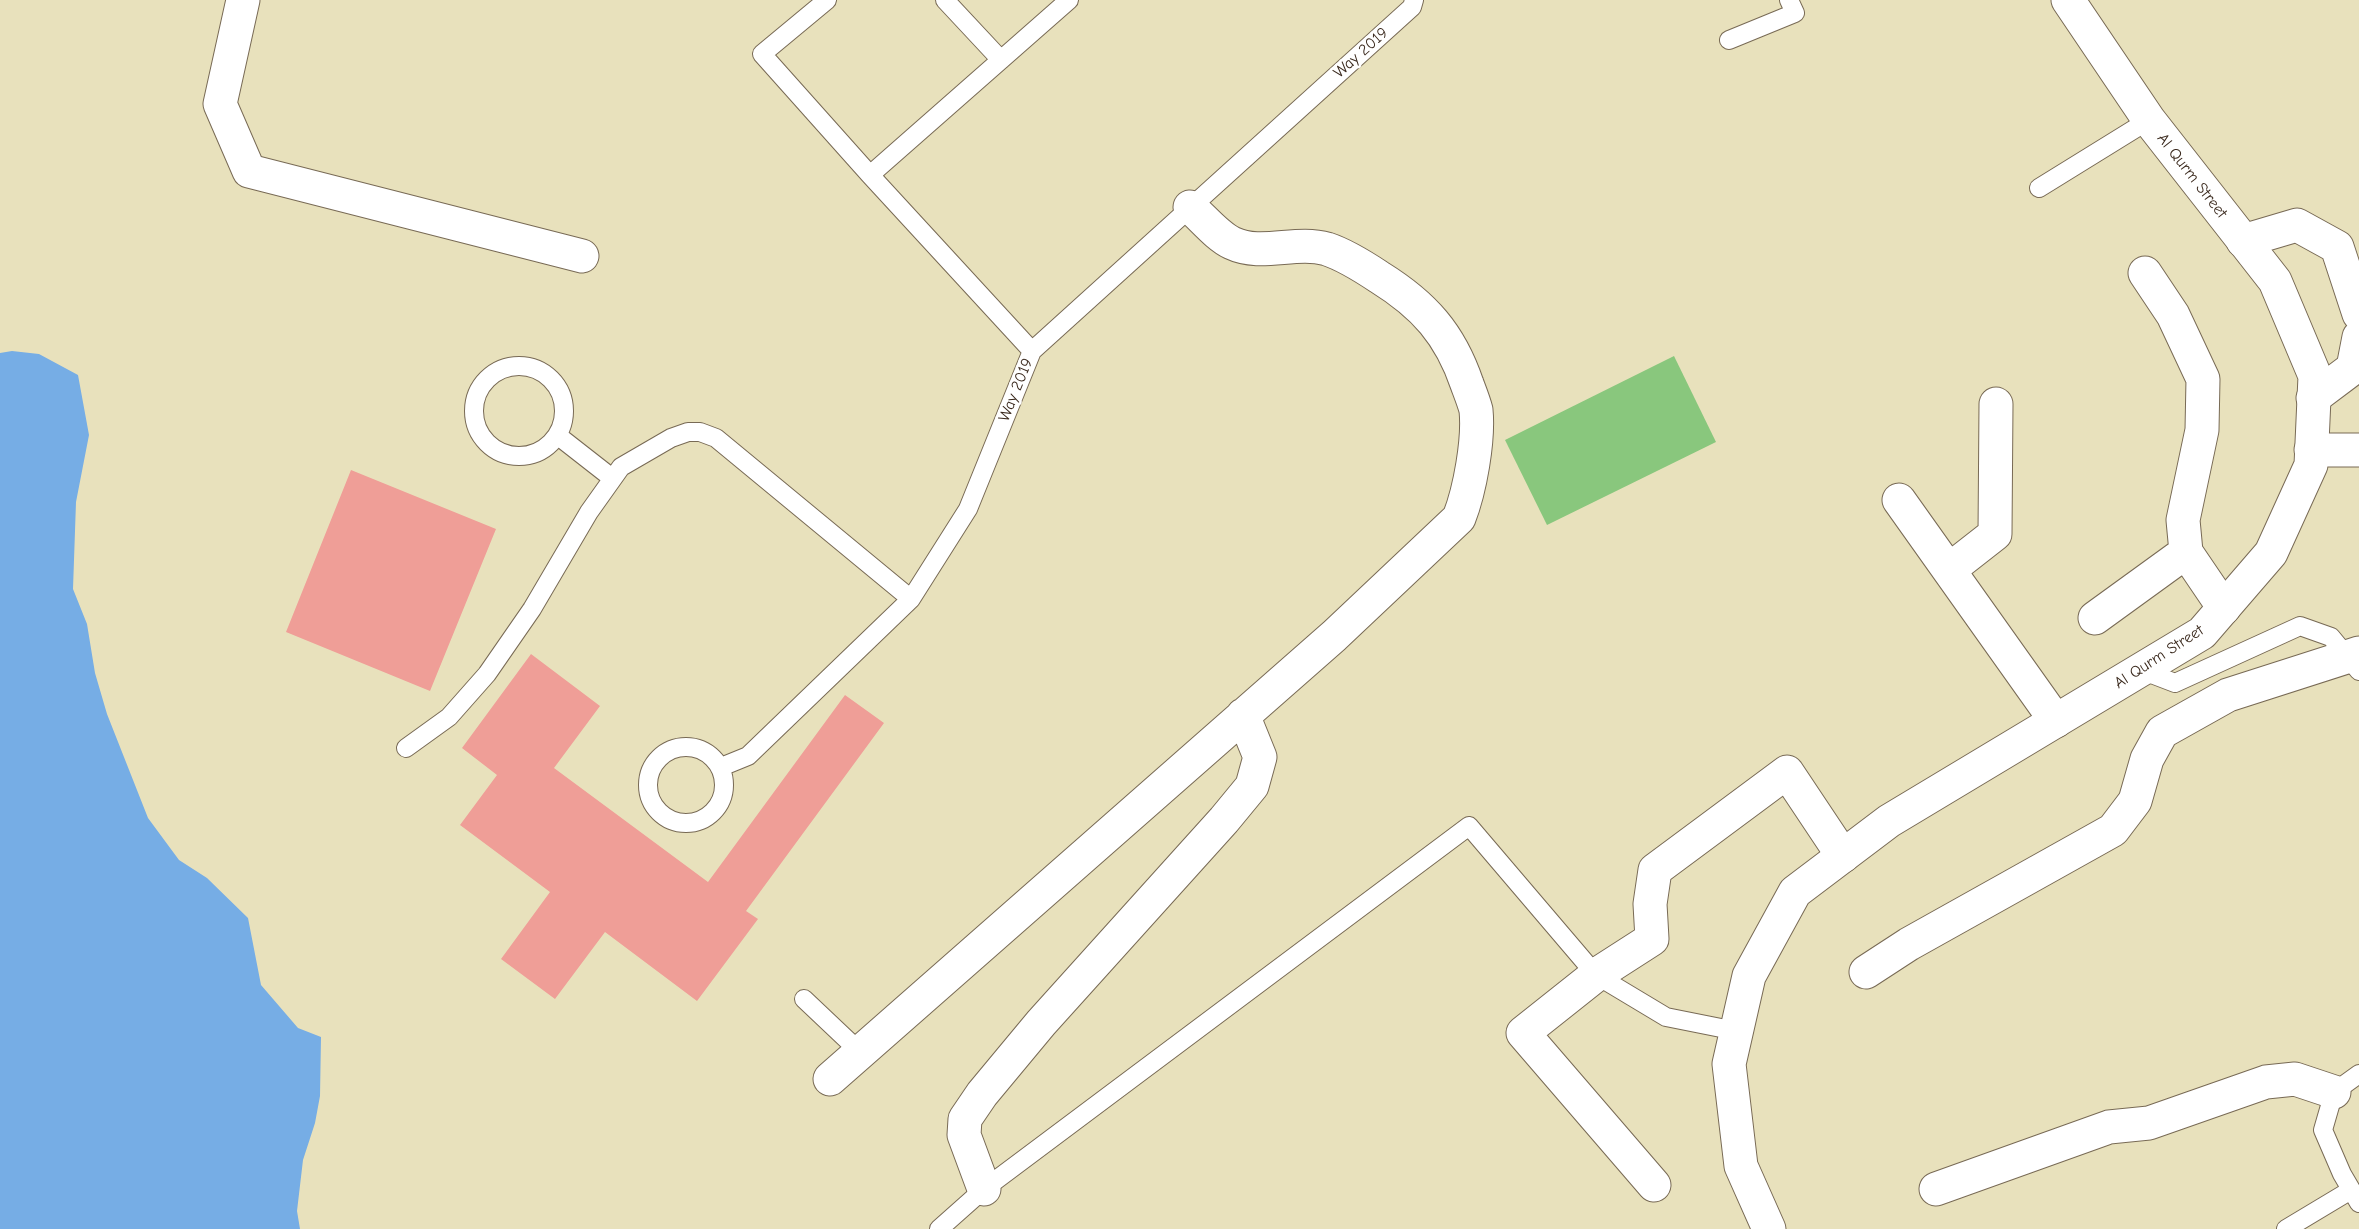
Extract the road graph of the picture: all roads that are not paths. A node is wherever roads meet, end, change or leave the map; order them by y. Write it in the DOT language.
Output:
graph roads {
  1 [pos="243,0"];
  2 [pos="827,0"];
  3 [pos="945,0"];
  4 [pos="1069,0"];
  5 [pos="1414,0"];
  6 [pos="1789,0"];
  7 [pos="2068,0"];
  8 [pos="1729,40"];
  9 [pos="1001,60"];
  10 [pos="2149,120"];
  11 [pos="870,175"];
  12 [pos="2038,188"];
  13 [pos="1191,207"];
  14 [pos="2243,241"];
  15 [pos="582,256"];
  16 [pos="2145,273"];
  17 [pos="2359,314"];
  18 [pos="2359,337"];
  19 [pos="1032,351"];
  20 [pos="2313,398"];
  21 [pos="1996,404"];
  22 [pos="557,435"];
  23 [pos="2311,450"];
  24 [pos="2359,450"];
  25 [pos="612,478"];
  26 [pos="1899,500"];
  27 [pos="2186,552"];
  28 [pos="1949,570"];
  29 [pos="911,599"];
  30 [pos="2224,608"];
  31 [pos="2095,618"];
  32 [pos="2355,661"];
  33 [pos="2141,670"];
  34 [pos="1243,715"];
  35 [pos="2056,721"];
  36 [pos="406,748"];
  37 [pos="721,767"];
  38 [pos="1843,856"];
  39 [pos="1866,972"];
  40 [pos="1596,975"];
  41 [pos="804,999"];
  42 [pos="1736,1031"];
  43 [pos="860,1052"];
  44 [pos="830,1079"];
  45 [pos="2346,1083"];
  46 [pos="1654,1185"];
  47 [pos="984,1189"];
  48 [pos="1936,1189"];
  49 [pos="2355,1197"];
  50 [pos="939,1229"];
  51 [pos="1768,1229"];
  52 [pos="2286,1229"];
  1 -- 15 [label="street"];
  2 -- 11 [label="lane"];
  3 -- 9 [label="lane"];
  4 -- 9 [label="lane"];
  5 -- 13 [label="lane, Way 2019"];
  6 -- 8 [label="lane"];
  7 -- 10 [label="street, Al Qurm Street"];
  9 -- 11 [label="lane"];
  10 -- 12 [label="lane"];
  10 -- 14 [label="street, Al Qurm Street"];
  11 -- 19 [label="lane"];
  13 -- 19 [label="lane, Way 2019"];
  13 -- 34 [label="street"];
  14 -- 17 [label="street"];
  14 -- 20 [label="street, Al Qurm Street"];
  16 -- 27 [label="street"];
  18 -- 20 [label="street"];
  19 -- 29 [label="lane, Way 2019"];
  20 -- 23 [label="street, Al Qurm Street"];
  21 -- 28 [label="street"];
  22 -- 22 [label="lane"];
  22 -- 25 [label="lane"];
  23 -- 24 [label="street"];
  23 -- 30 [label="street, Al Qurm Street"];
  25 -- 29 [label="lane"];
  25 -- 36 [label="lane"];
  26 -- 28 [label="street"];
  27 -- 30 [label="street"];
  27 -- 31 [label="street"];
  28 -- 35 [label="street"];
  29 -- 37 [label="lane, Way 2019"];
  30 -- 33 [label="street, Al Qurm Street"];
  32 -- 33 [label="lane"];
  32 -- 39 [label="street"];
  33 -- 35 [label="street, Al Qurm Street"];
  34 -- 43 [label="street"];
  34 -- 47 [label="street"];
  35 -- 38 [label="street, Al Qurm Street"];
  37 -- 37 [label="lane"];
  38 -- 40 [label="street"];
  38 -- 42 [label="street, Al Qurm Street"];
  40 -- 42 [label="lane"];
  40 -- 46 [label="street"];
  40 -- 47 [label="lane"];
  41 -- 43 [label="lane"];
  42 -- 51 [label="street, Al Qurm Street"];
  43 -- 44 [label="street"];
  45 -- 48 [label="street"];
  45 -- 49 [label="lane"];
  47 -- 50 [label="lane"];
  49 -- 52 [label="lane"];
}
